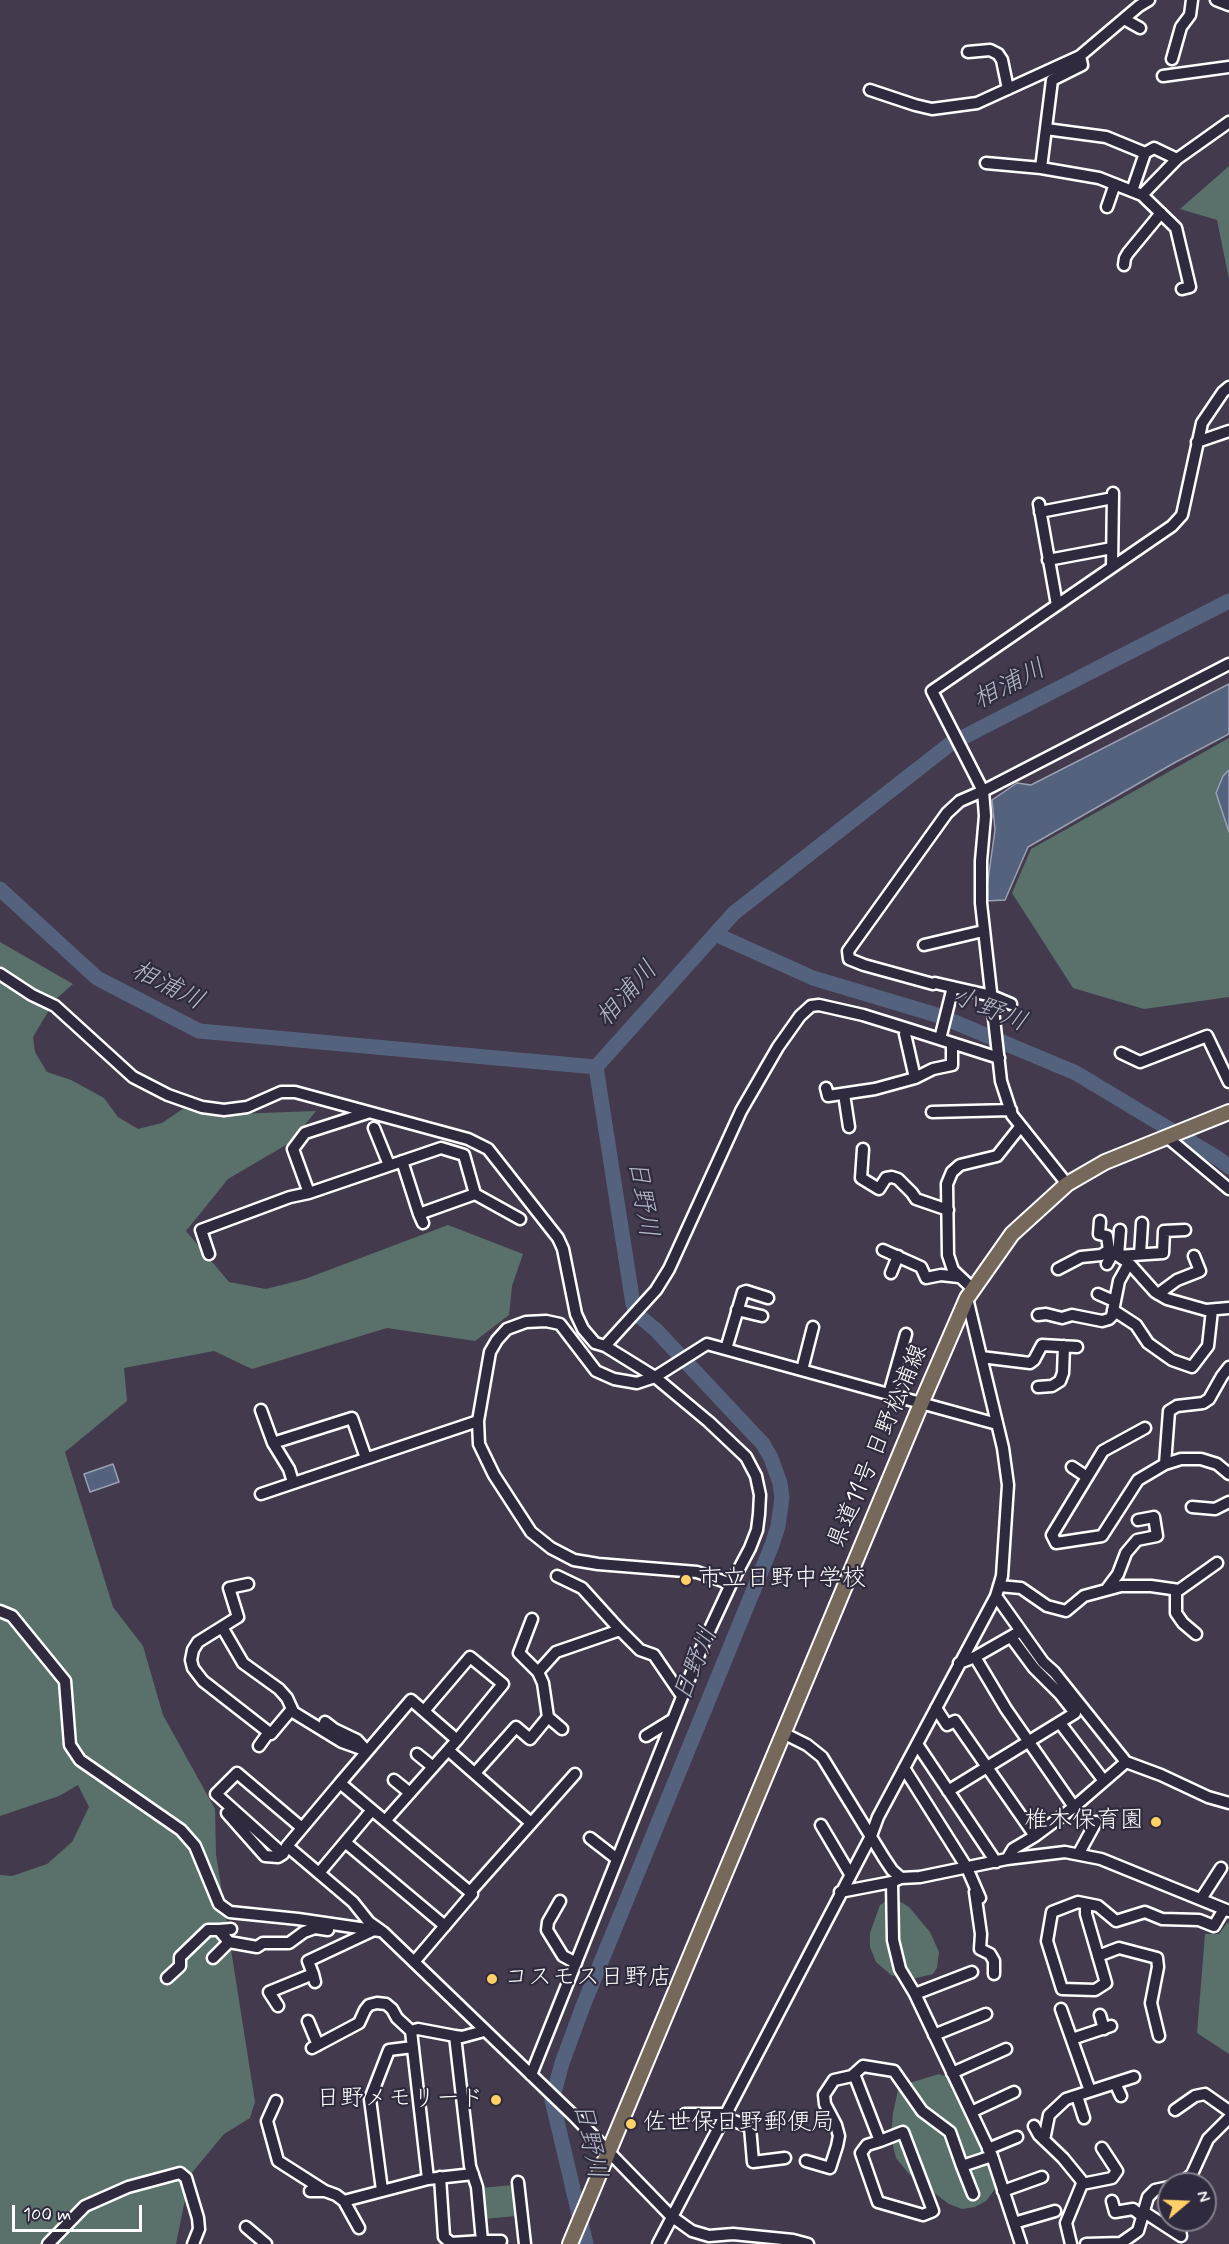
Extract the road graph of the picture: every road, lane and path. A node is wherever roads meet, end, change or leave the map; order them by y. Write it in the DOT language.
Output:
graph roads {
  1 [pos="1149,0"];
  2 [pos="1192,0"];
  3 [pos="1216,0"];
  4 [pos="1229,5"];
  5 [pos="1124,19"];
  6 [pos="1140,28"];
  7 [pos="968,52"];
  8 [pos="1080,56"];
  9 [pos="1172,59"];
  10 [pos="1229,67"];
  11 [pos="1163,76"];
  12 [pos="1008,89"];
  13 [pos="870,90"];
  14 [pos="1229,122"];
  15 [pos="1046,129"];
  16 [pos="1145,153"];
  17 [pos="1176,159"];
  18 [pos="992,161"];
  19 [pos="1041,168"];
  20 [pos="1115,184"];
  21 [pos="1137,193"];
  22 [pos="1107,207"];
  23 [pos="1161,213"];
  24 [pos="1124,265"];
  25 [pos="1182,289"];
  26 [pos="1229,387"];
  27 [pos="1229,431"];
  28 [pos="1197,442"];
  29 [pos="1112,548"];
  30 [pos="1048,560"];
  31 [pos="1112,567"];
  32 [pos="1056,605"];
  33 [pos="1229,664"];
  34 [pos="982,788"];
  35 [pos="983,931"];
  36 [pos="924,945"];
  37 [pos="0,974"];
  38 [pos="952,987"];
  39 [pos="992,998"];
  40 [pos="1011,1004"];
  41 [pos="908,1029"];
  42 [pos="940,1039"];
  43 [pos="952,1043"];
  44 [pos="1121,1053"];
  45 [pos="999,1055"];
  46 [pos="915,1078"];
  47 [pos="1229,1082"];
  48 [pos="826,1088"];
  49 [pos="844,1094"];
  50 [pos="1011,1110"];
  51 [pos="932,1112"];
  52 [pos="367,1113"];
  53 [pos="1223,1115"];
  54 [pos="849,1127"];
  55 [pos="1020,1127"];
  56 [pos="374,1128"];
  57 [pos="1167,1137"];
  58 [pos="863,1149"];
  59 [pos="402,1161"];
  60 [pos="389,1166"];
  61 [pos="1067,1184"];
  62 [pos="1229,1190"];
  63 [pos="309,1192"];
  64 [pos="476,1194"];
  65 [pos="948,1210"];
  66 [pos="520,1219"];
  67 [pos="1100,1221"];
  68 [pos="1142,1223"];
  69 [pos="1120,1230"];
  70 [pos="1185,1230"];
  71 [pos="882,1250"];
  72 [pos="1114,1253"];
  73 [pos="209,1254"];
  74 [pos="1140,1254"];
  75 [pos="1194,1256"];
  76 [pos="898,1257"];
  77 [pos="1129,1263"];
  78 [pos="1107,1264"];
  79 [pos="1058,1269"];
  80 [pos="924,1272"];
  81 [pos="891,1273"];
  82 [pos="959,1277"];
  83 [pos="920,1286"];
  84 [pos="970,1293"];
  85 [pos="1098,1294"];
  86 [pos="1158,1294"];
  87 [pos="768,1298"];
  88 [pos="1113,1305"];
  89 [pos="1229,1308"];
  90 [pos="737,1310"];
  91 [pos="1212,1310"];
  92 [pos="1038,1315"];
  93 [pos="762,1316"];
  94 [pos="813,1327"];
  95 [pos="906,1334"];
  96 [pos="605,1346"];
  97 [pos="1064,1346"];
  98 [pos="1077,1347"];
  99 [pos="726,1349"];
  100 [pos="981,1357"];
  101 [pos="1229,1367"];
  102 [pos="802,1370"];
  103 [pos="658,1374"];
  104 [pos="1038,1388"];
  105 [pos="890,1394"];
  106 [pos="921,1404"];
  107 [pos="261,1410"];
  108 [pos="478,1421"];
  109 [pos="997,1425"];
  110 [pos="1139,1428"];
  111 [pos="273,1443"];
  112 [pos="366,1458"];
  113 [pos="1166,1464"];
  114 [pos="1072,1467"];
  115 [pos="1229,1474"];
  116 [pos="1087,1477"];
  117 [pos="293,1482"];
  118 [pos="261,1494"];
  119 [pos="1229,1502"];
  120 [pos="1192,1507"];
  121 [pos="1138,1520"];
  122 [pos="1217,1563"];
  123 [pos="557,1576"];
  124 [pos="248,1584"];
  125 [pos="731,1584"];
  126 [pos="1106,1590"];
  127 [pos="1176,1590"];
  128 [pos="997,1591"];
  129 [pos="0,1611"];
  130 [pos="532,1619"];
  131 [pos="222,1627"];
  132 [pos="620,1630"];
  133 [pos="1016,1634"];
  134 [pos="1196,1634"];
  135 [pos="975,1657"];
  136 [pos="959,1664"];
  137 [pos="538,1672"];
  138 [pos="682,1696"];
  139 [pos="292,1708"];
  140 [pos="936,1708"];
  141 [pos="424,1711"];
  142 [pos="548,1717"];
  143 [pos="673,1719"];
  144 [pos="325,1722"];
  145 [pos="1060,1723"];
  146 [pos="562,1729"];
  147 [pos="269,1732"];
  148 [pos="783,1733"];
  149 [pos="646,1736"];
  150 [pos="457,1740"];
  151 [pos="1029,1742"];
  152 [pos="917,1744"];
  153 [pos="258,1746"];
  154 [pos="448,1750"];
  155 [pos="367,1751"];
  156 [pos="417,1754"];
  157 [pos="1126,1762"];
  158 [pos="433,1767"];
  159 [pos="904,1768"];
  160 [pos="987,1768"];
  161 [pos="475,1773"];
  162 [pos="575,1774"];
  163 [pos="394,1780"];
  164 [pos="1104,1781"];
  165 [pos="340,1783"];
  166 [pos="948,1791"];
  167 [pos="410,1793"];
  168 [pos="1229,1803"];
  169 [pos="1074,1807"];
  170 [pos="372,1810"];
  171 [pos="386,1821"];
  172 [pos="531,1822"];
  173 [pos="1096,1822"];
  174 [pos="821,1825"];
  175 [pos="302,1827"];
  176 [pos="871,1836"];
  177 [pos="1035,1836"];
  178 [pos="590,1837"];
  179 [pos="345,1842"];
  180 [pos="285,1850"];
  181 [pos="1079,1853"];
  182 [pos="617,1859"];
  183 [pos="1001,1860"];
  184 [pos="967,1868"];
  185 [pos="1221,1868"];
  186 [pos="319,1874"];
  187 [pos="850,1874"];
  188 [pos="897,1880"];
  189 [pos="974,1882"];
  190 [pos="470,1892"];
  191 [pos="840,1892"];
  192 [pos="980,1898"];
  193 [pos="1201,1899"];
  194 [pos="555,1903"];
  195 [pos="1086,1904"];
  196 [pos="1227,1910"];
  197 [pos="335,1924"];
  198 [pos="445,1926"];
  199 [pos="231,1929"];
  200 [pos="219,1930"];
  201 [pos="379,1931"];
  202 [pos="229,1942"];
  203 [pos="1098,1956"];
  204 [pos="213,1958"];
  205 [pos="414,1962"];
  206 [pos="576,1963"];
  207 [pos="972,1971"];
  208 [pos="994,1974"];
  209 [pos="167,1978"];
  210 [pos="915,1994"];
  211 [pos="278,2006"];
  212 [pos="1062,2009"];
  213 [pos="986,2014"];
  214 [pos="1100,2015"];
  215 [pos="308,2021"];
  216 [pos="411,2031"];
  217 [pos="484,2031"];
  218 [pos="934,2035"];
  219 [pos="455,2036"];
  220 [pos="1159,2036"];
  221 [pos="1072,2039"];
  222 [pos="413,2048"];
  223 [pos="1006,2049"];
  224 [pos="952,2073"];
  225 [pos="854,2074"];
  226 [pos="1134,2077"];
  227 [pos="535,2079"];
  228 [pos="1115,2083"];
  229 [pos="1089,2091"];
  230 [pos="1014,2092"];
  231 [pos="1077,2096"];
  232 [pos="1121,2097"];
  233 [pos="276,2108"];
  234 [pos="1175,2110"];
  235 [pos="1229,2111"];
  236 [pos="971,2112"];
  237 [pos="686,2114"];
  238 [pos="724,2115"];
  239 [pos="1084,2118"];
  240 [pos="1229,2118"];
  241 [pos="1034,2126"];
  242 [pos="1017,2137"];
  243 [pos="1044,2140"];
  244 [pos="880,2141"];
  245 [pos="1102,2148"];
  246 [pos="608,2150"];
  247 [pos="990,2152"];
  248 [pos="785,2158"];
  249 [pos="806,2161"];
  250 [pos="962,2166"];
  251 [pos="1193,2172"];
  252 [pos="473,2174"];
  253 [pos="1042,2177"];
  254 [pos="440,2178"];
  255 [pos="428,2179"];
  256 [pos="518,2182"];
  257 [pos="1082,2184"];
  258 [pos="382,2190"];
  259 [pos="1157,2190"];
  260 [pos="310,2191"];
  261 [pos="325,2191"];
  262 [pos="1003,2191"];
  263 [pos="973,2194"];
  264 [pos="344,2201"];
  265 [pos="1112,2201"];
  266 [pos="1055,2211"];
  267 [pos="1143,2214"];
  268 [pos="671,2216"];
  269 [pos="1157,2222"];
  270 [pos="1014,2223"];
  271 [pos="246,2227"];
  272 [pos="359,2228"];
  273 [pos="482,2241"];
  274 [pos="501,2241"];
  275 [pos="802,2243"];
  276 [pos="48,2244"];
  277 [pos="193,2244"];
  278 [pos="266,2244"];
  279 [pos="525,2244"];
  280 [pos="570,2244"];
  281 [pos="658,2244"];
  282 [pos="1021,2244"];
  283 [pos="1071,2244"];
  284 [pos="1086,2244"];
  1 -- 5 [label="street"];
  2 -- 9 [label="street"];
  3 -- 4 [label="street"];
  5 -- 6 [label="street"];
  5 -- 8 [label="street"];
  7 -- 12 [label="street"];
  8 -- 12 [label="street"];
  8 -- 15 [label="street"];
  10 -- 11 [label="street"];
  12 -- 13 [label="street"];
  14 -- 17 [label="street"];
  15 -- 16 [label="street"];
  15 -- 19 [label="street"];
  16 -- 17 [label="street"];
  16 -- 21 [label="street"];
  17 -- 21 [label="street"];
  18 -- 19 [label="street"];
  19 -- 20 [label="street"];
  20 -- 21 [label="street"];
  20 -- 22 [label="street"];
  21 -- 23 [label="street"];
  23 -- 24 [label="street"];
  23 -- 25 [label="street"];
  26 -- 28 [label="street"];
  27 -- 28 [label="street"];
  28 -- 31 [label="street"];
  29 -- 30 [label="street"];
  29 -- 30 [label="street"];
  29 -- 31 [label="street"];
  30 -- 32 [label="street"];
  31 -- 32 [label="street"];
  32 -- 34 [label="street"];
  33 -- 34 [label="street"];
  34 -- 35 [label="street"];
  34 -- 38 [label="street"];
  35 -- 36 [label="street"];
  35 -- 39 [label="street"];
  37 -- 52 [label="street"];
  38 -- 39 [label="street"];
  38 -- 42 [label="street"];
  39 -- 40 [label="street"];
  39 -- 45 [label="street"];
  41 -- 42 [label="street"];
  41 -- 46 [label="street"];
  41 -- 96 [label="street"];
  42 -- 43 [label="street"];
  43 -- 45 [label="street"];
  43 -- 46 [label="street"];
  44 -- 47 [label="street"];
  45 -- 50 [label="street"];
  46 -- 49 [label="street"];
  48 -- 49 [label="street"];
  49 -- 54 [label="street"];
  50 -- 51 [label="street"];
  50 -- 55 [label="street"];
  52 -- 63 [label="street"];
  52 -- 96 [label="street"];
  53 -- 57 [label="main road, 県道11号 日野松浦線"];
  55 -- 61 [label="street"];
  55 -- 65 [label="street"];
  56 -- 60 [label="street"];
  57 -- 61 [label="main road, 県道11号 日野松浦線"];
  57 -- 62 [label="street"];
  58 -- 65 [label="street"];
  59 -- 60 [label="street"];
  59 -- 64 [label="street"];
  59 -- 64 [label="street"];
  60 -- 63 [label="street"];
  61 -- 84 [label="main road, 県道11号 日野松浦線"];
  63 -- 73 [label="street"];
  64 -- 66 [label="street"];
  65 -- 82 [label="street"];
  67 -- 72 [label="street"];
  68 -- 74 [label="street"];
  69 -- 72 [label="street"];
  70 -- 74 [label="street"];
  71 -- 76 [label="street"];
  72 -- 74 [label="street"];
  72 -- 77 [label="street"];
  72 -- 78 [label="street"];
  72 -- 79 [label="street"];
  75 -- 86 [label="street"];
  76 -- 80 [label="street"];
  76 -- 81 [label="street"];
  77 -- 86 [label="street"];
  77 -- 88 [label="street"];
  80 -- 82 [label="street"];
  80 -- 83 [label="street"];
  82 -- 84 [label="street"];
  84 -- 100 [label="street"];
  84 -- 106 [label="main road, 県道11号 日野松浦線"];
  85 -- 88 [label="street"];
  86 -- 91 [label="street"];
  87 -- 90 [label="street"];
  88 -- 91 [label="street"];
  88 -- 92 [label="street"];
  89 -- 91 [label="street"];
  90 -- 93 [label="street"];
  90 -- 99 [label="street"];
  94 -- 102 [label="street"];
  95 -- 105 [label="street"];
  96 -- 103 [label="street"];
  97 -- 98 [label="street"];
  97 -- 100 [label="street"];
  97 -- 104 [label="street"];
  99 -- 102 [label="street"];
  99 -- 103 [label="street"];
  100 -- 109 [label="street"];
  101 -- 113 [label="street"];
  102 -- 105 [label="street"];
  103 -- 108 [label="street"];
  103 -- 125 [label="street"];
  105 -- 106 [label="street"];
  106 -- 109 [label="street"];
  106 -- 148 [label="main road, 県道11号 日野松浦線"];
  107 -- 111 [label="street"];
  108 -- 112 [label="street"];
  108 -- 125 [label="street"];
  109 -- 128 [label="street"];
  110 -- 116 [label="street"];
  111 -- 112 [label="street"];
  111 -- 117 [label="street"];
  112 -- 117 [label="street"];
  113 -- 115 [label="street"];
  113 -- 116 [label="street"];
  114 -- 116 [label="street"];
  117 -- 118 [label="street"];
  119 -- 120 [label="street"];
  121 -- 126 [label="street"];
  122 -- 127 [label="street"];
  123 -- 132 [label="street"];
  124 -- 131 [label="street"];
  125 -- 138 [label="street"];
  126 -- 127 [label="street"];
  126 -- 128 [label="street"];
  127 -- 134 [label="street"];
  128 -- 133 [label="street"];
  128 -- 136 [label="street"];
  129 -- 197 [label="street"];
  130 -- 137 [label="street"];
  131 -- 139 [label="street"];
  131 -- 147 [label="street"];
  132 -- 137 [label="street"];
  132 -- 138 [label="street"];
  133 -- 135 [label="street"];
  133 -- 145 [label="street"];
  133 -- 157 [label="street"];
  135 -- 136 [label="street"];
  135 -- 151 [label="street"];
  136 -- 140 [label="street"];
  137 -- 142 [label="street"];
  138 -- 143 [label="street"];
  139 -- 147 [label="street"];
  139 -- 155 [label="street"];
  140 -- 152 [label="street"];
  140 -- 160 [label="street"];
  141 -- 150 [label="street"];
  141 -- 150 [label="street"];
  141 -- 155 [label="street"];
  142 -- 146 [label="street"];
  142 -- 161 [label="street"];
  143 -- 149 [label="street"];
  143 -- 182 [label="street"];
  144 -- 155 [label="street"];
  145 -- 151 [label="street"];
  145 -- 164 [label="street"];
  147 -- 153 [label="street"];
  148 -- 176 [label="street"];
  148 -- 246 [label="main road, 県道11号 日野松浦線"];
  150 -- 154 [label="street"];
  151 -- 160 [label="street"];
  151 -- 169 [label="street"];
  152 -- 159 [label="street"];
  152 -- 166 [label="street"];
  154 -- 158 [label="street"];
  154 -- 161 [label="street"];
  155 -- 165 [label="street"];
  156 -- 158 [label="street"];
  157 -- 164 [label="street"];
  157 -- 168 [label="street"];
  158 -- 167 [label="street"];
  159 -- 176 [label="street"];
  159 -- 184 [label="street"];
  160 -- 166 [label="street"];
  160 -- 177 [label="street"];
  161 -- 172 [label="street"];
  162 -- 172 [label="street"];
  163 -- 167 [label="street"];
  164 -- 169 [label="street"];
  165 -- 170 [label="street"];
  165 -- 175 [label="street"];
  166 -- 183 [label="street"];
  167 -- 171 [label="street"];
  169 -- 177 [label="street"];
  170 -- 171 [label="street"];
  170 -- 179 [label="street"];
  171 -- 190 [label="street"];
  172 -- 190 [label="street"];
  173 -- 181 [label="street"];
  174 -- 187 [label="street"];
  175 -- 180 [label="street"];
  175 -- 180 [label="street"];
  176 -- 187 [label="street"];
  176 -- 188 [label="street"];
  177 -- 183 [label="street"];
  178 -- 182 [label="street"];
  179 -- 186 [label="street"];
  179 -- 198 [label="street"];
  180 -- 186 [label="street"];
  181 -- 183 [label="street"];
  181 -- 193 [label="street"];
  182 -- 206 [label="street"];
  183 -- 184 [label="street"];
  184 -- 188 [label="street"];
  184 -- 189 [label="street"];
  185 -- 193 [label="street"];
  186 -- 201 [label="street"];
  187 -- 191 [label="street"];
  188 -- 191 [label="street"];
  188 -- 210 [label="street"];
  189 -- 192 [label="street"];
  189 -- 208 [label="street"];
  190 -- 198 [label="street"];
  191 -- 238 [label="street"];
  193 -- 196 [label="street"];
  194 -- 206 [label="street"];
  195 -- 196 [label="street"];
  195 -- 203 [label="street"];
  195 -- 203 [label="street"];
  197 -- 201 [label="street"];
  197 -- 202 [label="street"];
  198 -- 205 [label="street"];
  199 -- 200 [label="street"];
  200 -- 202 [label="street"];
  200 -- 209 [label="street"];
  201 -- 205 [label="street"];
  201 -- 211 [label="street"];
  202 -- 204 [label="street"];
  203 -- 220 [label="street"];
  205 -- 217 [label="street"];
  206 -- 227 [label="street"];
  207 -- 210 [label="street"];
  210 -- 218 [label="street"];
  212 -- 221 [label="street"];
  213 -- 218 [label="street"];
  214 -- 221 [label="street"];
  215 -- 216 [label="street"];
  216 -- 219 [label="street"];
  216 -- 222 [label="street"];
  217 -- 219 [label="street"];
  217 -- 227 [label="street"];
  218 -- 224 [label="street"];
  219 -- 252 [label="street"];
  221 -- 229 [label="street"];
  222 -- 255 [label="street"];
  222 -- 258 [label="street"];
  223 -- 224 [label="street"];
  224 -- 236 [label="street"];
  225 -- 244 [label="street"];
  225 -- 249 [label="street"];
  225 -- 250 [label="street"];
  226 -- 228 [label="street"];
  227 -- 246 [label="street"];
  228 -- 229 [label="street"];
  228 -- 232 [label="street"];
  229 -- 231 [label="street"];
  230 -- 236 [label="street"];
  231 -- 239 [label="street"];
  231 -- 243 [label="street"];
  233 -- 261 [label="street"];
  234 -- 235 [label="street"];
  236 -- 247 [label="street"];
  237 -- 238 [label="street"];
  238 -- 248 [label="street"];
  238 -- 268 [label="street"];
  240 -- 251 [label="street"];
  241 -- 243 [label="street"];
  242 -- 247 [label="street"];
  243 -- 257 [label="street"];
  244 -- 244 [label="street"];
  245 -- 257 [label="street"];
  246 -- 268 [label="street"];
  246 -- 280 [label="main road, 県道11号 日野松浦線"];
  247 -- 250 [label="street"];
  247 -- 262 [label="street"];
  250 -- 263 [label="street"];
  252 -- 254 [label="street"];
  252 -- 273 [label="street"];
  253 -- 262 [label="street"];
  254 -- 255 [label="street"];
  254 -- 273 [label="street"];
  255 -- 258 [label="street"];
  256 -- 279 [label="street"];
  257 -- 283 [label="street"];
  258 -- 264 [label="street"];
  259 -- 267 [label="street"];
  260 -- 261 [label="street"];
  261 -- 264 [label="street"];
  262 -- 270 [label="street"];
  264 -- 272 [label="street"];
  265 -- 267 [label="street"];
  266 -- 270 [label="street"];
  267 -- 269 [label="street"];
  267 -- 284 [label="street"];
  268 -- 275 [label="street"];
  268 -- 281 [label="street"];
  270 -- 282 [label="street"];
  271 -- 278 [label="street"];
  273 -- 274 [label="street"];
  276 -- 277 [label="street"];
}
